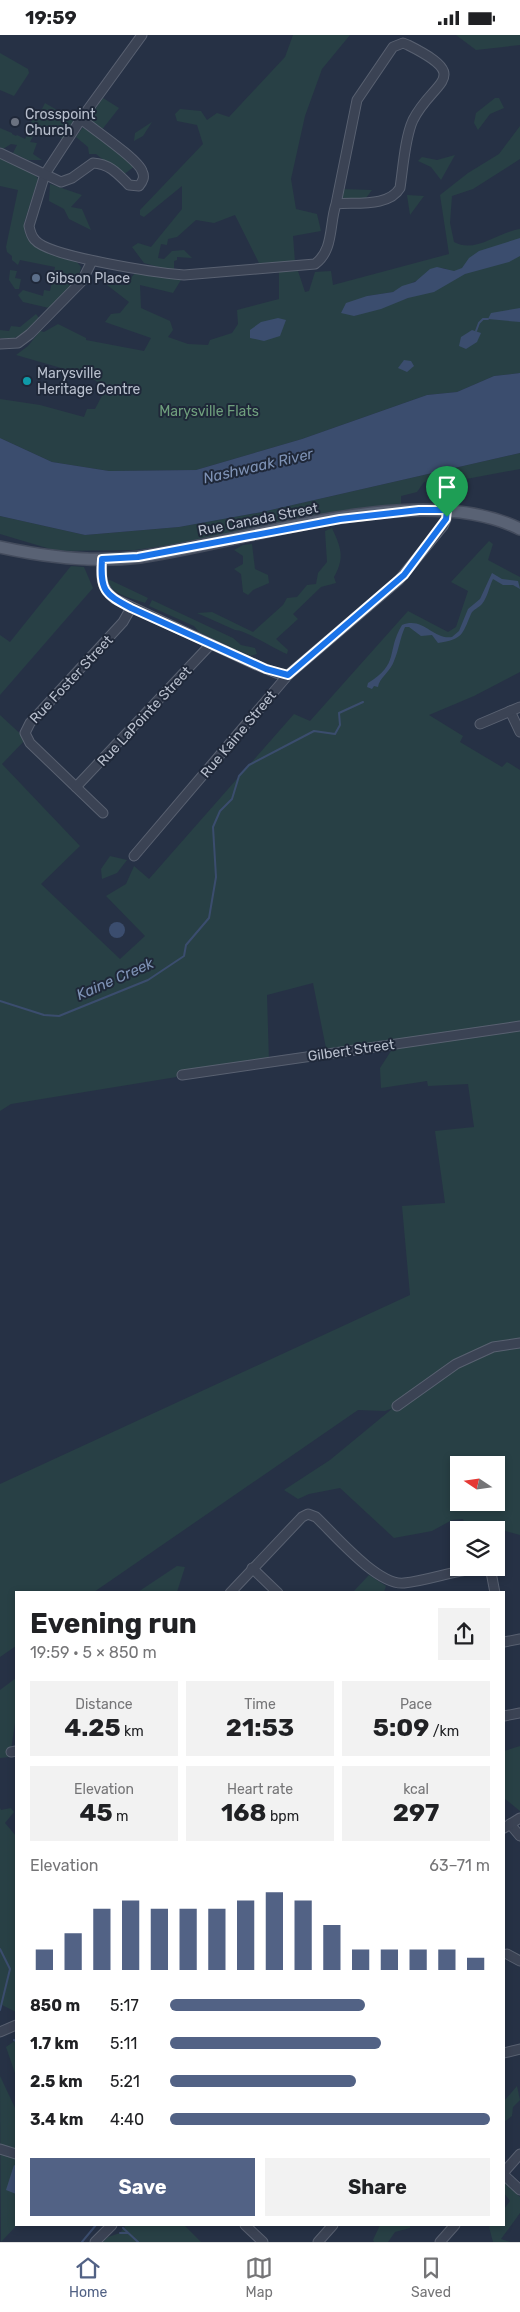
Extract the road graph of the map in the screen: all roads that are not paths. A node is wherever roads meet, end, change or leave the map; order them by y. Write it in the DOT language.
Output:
graph roads {
  1 [pos="142,35"];
  2 [pos="81,119"];
  3 [pos="0,153"];
  4 [pos="45,174"];
  5 [pos="336,203"];
  6 [pos="92,261"];
  7 [pos="0,344"];
  8 [pos="447,510"];
  9 [pos="520,529"];
  10 [pos="0,547"];
  11 [pos="102,559"];
  12 [pos="131,608"];
  13 [pos="211,644"];
  14 [pos="288,675"];
  15 [pos="520,707"];
  16 [pos="510,711"];
  17 [pos="480,724"];
  18 [pos="520,732"];
  19 [pos="76,787"];
  20 [pos="103,813"];
  21 [pos="134,856"];
  22 [pos="520,1026"];
  23 [pos="182,1075"];
  24 [pos="520,1343"];
  25 [pos="397,1406"];
  26 [pos="252,1569"];
  27 [pos="232,1591"];
  28 [pos="276,1591"];
  29 [pos="495,1591"];
  30 [pos="505,1639"];
  31 [pos="520,1639"];
  32 [pos="520,1713"];
  33 [pos="505,1716"];
  34 [pos="520,1818"];
  35 [pos="507,1826"];
  36 [pos="520,1836"];
  37 [pos="507,1954"];
  38 [pos="520,1961"];
  39 [pos="15,2025"];
  40 [pos="0,2031"];
  41 [pos="520,2049"];
  42 [pos="505,2053"];
  43 [pos="0,2149"];
  44 [pos="15,2154"];
  45 [pos="520,2154"];
  46 [pos="505,2172"];
  47 [pos="505,2174"];
  48 [pos="520,2190"];
  49 [pos="111,2226"];
  50 [pos="246,2226"];
  51 [pos="333,2226"];
  52 [pos="454,2226"];
  53 [pos="95,2242"];
  54 [pos="263,2242"];
  55 [pos="318,2242"];
  56 [pos="440,2242"];
  1 -- 2 [label="street"];
  2 -- 4 [label="street"];
  2 -- 4 [label="street"];
  3 -- 4 [label="street"];
  4 -- 6 [label="street"];
  5 -- 5 [label="street"];
  5 -- 6 [label="street"];
  6 -- 7 [label="street"];
  8 -- 9 [label="main road, Rue Canada Street"];
  8 -- 11 [label="main road, Rue Canada Street"];
  8 -- 14 [label="street, Rue Kaine Street"];
  10 -- 11 [label="main road, Rue Canada Street"];
  11 -- 12 [label="street"];
  12 -- 13 [label="street"];
  12 -- 19 [label="street, Rue Foster Street"];
  13 -- 14 [label="street"];
  13 -- 19 [label="street, Rue LaPointe Street"];
  14 -- 21 [label="street, Rue Kaine Street"];
  15 -- 16 [label="street"];
  16 -- 17 [label="street"];
  16 -- 18 [label="street"];
  19 -- 20 [label="street, Rue Foster Street"];
  22 -- 23 [label="street, Gilbert Street"];
  24 -- 25 [label="street"];
  26 -- 27 [label="street"];
  26 -- 28 [label="street"];
  26 -- 29 [label="street"];
  30 -- 31 [label="street"];
  32 -- 33 [label="street"];
  34 -- 35 [label="street"];
  35 -- 36 [label="street"];
  37 -- 38 [label="street"];
  39 -- 40 [label="street"];
  41 -- 42 [label="street"];
  43 -- 44 [label="street"];
  45 -- 46 [label="street"];
  47 -- 48 [label="street"];
  49 -- 53 [label="street"];
  50 -- 54 [label="street"];
  51 -- 55 [label="street"];
  52 -- 56 [label="street"];
}
